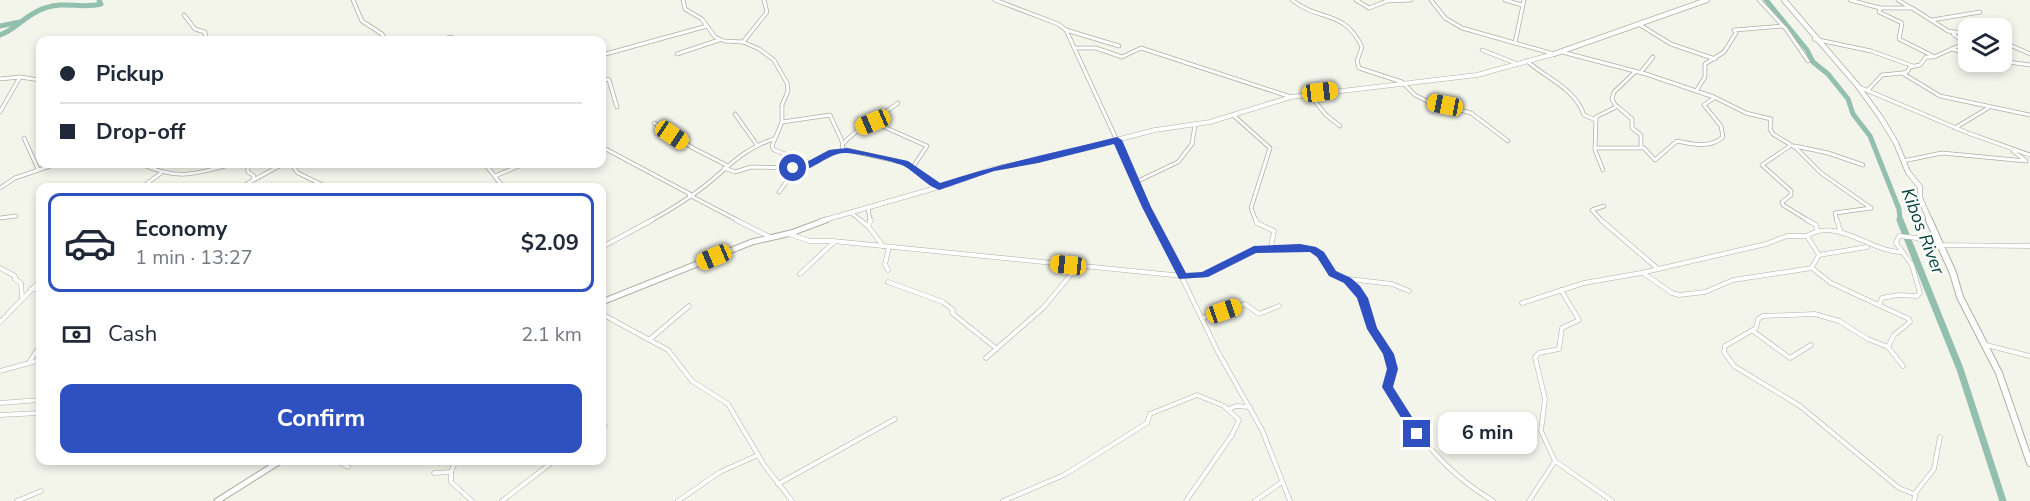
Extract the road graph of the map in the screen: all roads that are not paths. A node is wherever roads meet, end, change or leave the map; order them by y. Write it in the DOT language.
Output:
graph roads {
  1 [pos="353,0"];
  2 [pos="683,0"];
  3 [pos="764,0"];
  4 [pos="995,0"];
  5 [pos="1292,0"];
  6 [pos="1356,0"];
  7 [pos="1411,0"];
  8 [pos="1431,0"];
  9 [pos="1505,0"];
  10 [pos="1524,0"];
  11 [pos="1707,0"];
  12 [pos="1758,0"];
  13 [pos="1784,0"];
  14 [pos="1850,0"];
  15 [pos="1898,0"];
  16 [pos="1697,1"];
  17 [pos="1522,6"];
  18 [pos="1880,8"];
  19 [pos="1912,8"];
  20 [pos="1980,12"];
  21 [pos="184,15"];
  22 [pos="1932,20"];
  23 [pos="1640,25"];
  24 [pos="706,26"];
  25 [pos="1782,26"];
  26 [pos="1066,30"];
  27 [pos="1948,31"];
  28 [pos="1958,32"];
  29 [pos="206,36"];
  30 [pos="384,36"];
  31 [pos="1814,39"];
  32 [pos="719,40"];
  33 [pos="742,42"];
  34 [pos="1515,43"];
  35 [pos="1119,46"];
  36 [pos="2012,46"];
  37 [pos="1074,48"];
  38 [pos="1950,48"];
  39 [pos="1482,50"];
  40 [pos="1958,50"];
  41 [pos="1562,52"];
  42 [pos="606,54"];
  43 [pos="677,54"];
  44 [pos="1554,54"];
  45 [pos="2030,54"];
  46 [pos="1653,57"];
  47 [pos="1934,57"];
  48 [pos="1715,58"];
  49 [pos="1526,60"];
  50 [pos="1808,62"];
  51 [pos="1515,63"];
  52 [pos="2012,63"];
  53 [pos="2030,65"];
  54 [pos="1913,66"];
  55 [pos="1635,71"];
  56 [pos="1641,72"];
  57 [pos="1902,73"];
  58 [pos="20,78"];
  59 [pos="0,79"];
  60 [pos="606,79"];
  61 [pos="36,80"];
  62 [pos="1407,85"];
  63 [pos="1858,86"];
  64 [pos="1867,90"];
  65 [pos="1696,91"];
  66 [pos="1309,94"];
  67 [pos="1292,97"];
  68 [pos="1714,97"];
  69 [pos="7,102"];
  70 [pos="898,103"];
  71 [pos="0,104"];
  72 [pos="1617,106"];
  73 [pos="617,107"];
  74 [pos="1989,108"];
  75 [pos="0,112"];
  76 [pos="735,114"];
  77 [pos="1233,115"];
  78 [pos="2030,115"];
  79 [pos="1596,120"];
  80 [pos="782,122"];
  81 [pos="873,122"];
  82 [pos="654,123"];
  83 [pos="1195,125"];
  84 [pos="1340,126"];
  85 [pos="1955,128"];
  86 [pos="24,138"];
  87 [pos="774,140"];
  88 [pos="1117,140"];
  89 [pos="1508,141"];
  90 [pos="843,143"];
  91 [pos="757,145"];
  92 [pos="1792,146"];
  93 [pos="1641,147"];
  94 [pos="1595,148"];
  95 [pos="606,149"];
  96 [pos="2010,149"];
  97 [pos="843,150"];
  98 [pos="2030,155"];
  99 [pos="1903,161"];
  100 [pos="811,163"];
  101 [pos="36,165"];
  102 [pos="1863,165"];
  103 [pos="725,166"];
  104 [pos="913,167"];
  105 [pos="42,168"];
  106 [pos="150,168"];
  107 [pos="218,168"];
  108 [pos="248,168"];
  109 [pos="276,168"];
  110 [pos="294,168"];
  111 [pos="488,168"];
  112 [pos="514,168"];
  113 [pos="802,168"];
  114 [pos="38,169"];
  115 [pos="1603,170"];
  116 [pos="161,173"];
  117 [pos="495,176"];
  118 [pos="253,180"];
  119 [pos="1136,182"];
  120 [pos="148,183"];
  121 [pos="248,183"];
  122 [pos="319,183"];
  123 [pos="500,183"];
  124 [pos="939,187"];
  125 [pos="0,188"];
  126 [pos="778,192"];
  127 [pos="689,195"];
  128 [pos="1604,206"];
  129 [pos="868,207"];
  130 [pos="850,213"];
  131 [pos="16,216"];
  132 [pos="0,219"];
  133 [pos="868,226"];
  134 [pos="1817,229"];
  135 [pos="1840,231"];
  136 [pos="789,234"];
  137 [pos="1807,236"];
  138 [pos="770,237"];
  139 [pos="834,241"];
  140 [pos="1940,244"];
  141 [pos="606,245"];
  142 [pos="884,246"];
  143 [pos="1870,246"];
  144 [pos="2027,246"];
  145 [pos="890,247"];
  146 [pos="1271,247"];
  147 [pos="2030,251"];
  148 [pos="1902,252"];
  149 [pos="1819,255"];
  150 [pos="1079,265"];
  151 [pos="0,268"];
  152 [pos="1812,268"];
  153 [pos="1658,269"];
  154 [pos="888,270"];
  155 [pos="1643,273"];
  156 [pos="800,274"];
  157 [pos="1183,276"];
  158 [pos="1348,280"];
  159 [pos="888,282"];
  160 [pos="36,285"];
  161 [pos="31,289"];
  162 [pos="36,290"];
  163 [pos="1561,290"];
  164 [pos="1409,291"];
  165 [pos="22,298"];
  166 [pos="606,300"];
  167 [pos="1522,303"];
  168 [pos="1879,304"];
  169 [pos="689,306"];
  170 [pos="1279,306"];
  171 [pos="606,316"];
  172 [pos="1202,318"];
  173 [pos="0,322"];
  174 [pos="1753,331"];
  175 [pos="649,340"];
  176 [pos="1811,345"];
  177 [pos="1986,345"];
  178 [pos="1888,347"];
  179 [pos="997,349"];
  180 [pos="36,351"];
  181 [pos="2030,356"];
  182 [pos="986,358"];
  183 [pos="36,361"];
  184 [pos="26,363"];
  185 [pos="1903,366"];
  186 [pos="0,371"];
  187 [pos="36,400"];
  188 [pos="0,403"];
  189 [pos="1250,407"];
  190 [pos="1229,409"];
  191 [pos="36,413"];
  192 [pos="0,416"];
  193 [pos="894,419"];
  194 [pos="1940,437"];
  195 [pos="758,455"];
  196 [pos="1555,461"];
  197 [pos="2030,463"];
  198 [pos="274,465"];
  199 [pos="344,465"];
  200 [pos="454,465"];
  201 [pos="549,465"];
  202 [pos="348,467"];
  203 [pos="451,472"];
  204 [pos="434,473"];
  205 [pos="1282,482"];
  206 [pos="778,484"];
  207 [pos="41,491"];
  208 [pos="1914,494"];
  209 [pos="17,501"];
  210 [pos="217,501"];
  211 [pos="472,501"];
  212 [pos="502,501"];
  213 [pos="678,501"];
  214 [pos="792,501"];
  215 [pos="1003,501"];
  216 [pos="1186,501"];
  217 [pos="1255,501"];
  218 [pos="1290,501"];
  219 [pos="1493,501"];
  220 [pos="1529,501"];
  221 [pos="1612,501"];
  222 [pos="1914,501"];
  1 -- 30 [label="street"];
  2 -- 24 [label="street"];
  3 -- 33 [label="street"];
  4 -- 26 [label="street"];
  5 -- 62 [label="street"];
  6 -- 7 [label="street"];
  8 -- 34 [label="street"];
  9 -- 17 [label="street"];
  10 -- 17 [label="street"];
  11 -- 16 [label="main road"];
  12 -- 25 [label="street"];
  13 -- 31 [label="main road"];
  14 -- 18 [label="street"];
  15 -- 19 [label="street"];
  16 -- 23 [label="main road"];
  17 -- 34 [label="street"];
  18 -- 19 [label="street"];
  18 -- 47 [label="street"];
  19 -- 22 [label="street"];
  20 -- 22 [label="street"];
  21 -- 29 [label="street"];
  22 -- 27 [label="street"];
  23 -- 41 [label="main road"];
  23 -- 48 [label="street"];
  24 -- 32 [label="street"];
  24 -- 42 [label="street"];
  25 -- 48 [label="street"];
  25 -- 50 [label="street"];
  26 -- 35 [label="street"];
  26 -- 37 [label="street"];
  27 -- 28 [label="street"];
  27 -- 38 [label="street"];
  31 -- 54 [label="street"];
  31 -- 63 [label="main road"];
  32 -- 33 [label="street"];
  32 -- 43 [label="street"];
  33 -- 80 [label="street"];
  34 -- 44 [label="street"];
  36 -- 45 [label="street"];
  37 -- 67 [label="street"];
  37 -- 88 [label="street"];
  38 -- 40 [label="street"];
  38 -- 47 [label="street"];
  39 -- 51 [label="street"];
  41 -- 44 [label="main road"];
  41 -- 55 [label="street"];
  44 -- 49 [label="street"];
  46 -- 56 [label="street"];
  47 -- 54 [label="street"];
  48 -- 65 [label="street"];
  49 -- 51 [label="street"];
  49 -- 79 [label="street"];
  51 -- 62 [label="street"];
  52 -- 53 [label="street"];
  54 -- 57 [label="street"];
  55 -- 56 [label="street"];
  55 -- 72 [label="street"];
  56 -- 65 [label="street"];
  57 -- 64 [label="street"];
  57 -- 74 [label="street"];
  58 -- 59 [label="street"];
  58 -- 61 [label="street"];
  58 -- 69 [label="street"];
  60 -- 73 [label="street"];
  62 -- 66 [label="street"];
  62 -- 89 [label="street"];
  63 -- 64 [label="street"];
  63 -- 99 [label="main road"];
  64 -- 85 [label="street"];
  65 -- 68 [label="street"];
  66 -- 67 [label="street"];
  66 -- 84 [label="street"];
  67 -- 77 [label="street"];
  68 -- 92 [label="street"];
  68 -- 93 [label="street"];
  69 -- 71 [label="street"];
  69 -- 75 [label="street"];
  70 -- 81 [label="street"];
  72 -- 79 [label="street"];
  72 -- 93 [label="street"];
  74 -- 78 [label="street"];
  74 -- 85 [label="street"];
  76 -- 91 [label="street"];
  77 -- 83 [label="street"];
  77 -- 146 [label="street"];
  79 -- 94 [label="street"];
  80 -- 87 [label="street"];
  80 -- 90 [label="street"];
  81 -- 90 [label="street"];
  81 -- 104 [label="street"];
  82 -- 103 [label="street"];
  83 -- 88 [label="street"];
  83 -- 119 [label="street"];
  85 -- 96 [label="street"];
  86 -- 101 [label="street"];
  87 -- 91 [label="street"];
  87 -- 100 [label="street"];
  88 -- 119 [label="street"];
  88 -- 124 [label="street"];
  90 -- 97 [label="street"];
  91 -- 103 [label="street"];
  92 -- 102 [label="street"];
  92 -- 134 [label="street"];
  92 -- 135 [label="street"];
  93 -- 94 [label="street"];
  94 -- 115 [label="street"];
  95 -- 127 [label="street"];
  96 -- 98 [label="street"];
  96 -- 99 [label="street"];
  97 -- 100 [label="street"];
  97 -- 104 [label="street"];
  99 -- 140 [label="main road"];
  100 -- 113 [label="street"];
  103 -- 113 [label="street"];
  103 -- 127 [label="street"];
  104 -- 124 [label="street"];
  105 -- 114 [label="street"];
  106 -- 116 [label="street"];
  107 -- 116 [label="street"];
  108 -- 118 [label="street"];
  109 -- 118 [label="street"];
  110 -- 122 [label="street"];
  111 -- 117 [label="street"];
  112 -- 117 [label="street"];
  113 -- 126 [label="street"];
  114 -- 125 [label="street"];
  116 -- 120 [label="street"];
  117 -- 123 [label="street"];
  118 -- 121 [label="street"];
  119 -- 157 [label="street"];
  124 -- 129 [label="street"];
  127 -- 138 [label="street"];
  127 -- 141 [label="street"];
  128 -- 153 [label="street"];
  129 -- 130 [label="street"];
  129 -- 133 [label="street"];
  130 -- 133 [label="street"];
  130 -- 136 [label="street"];
  131 -- 132 [label="street"];
  133 -- 142 [label="street"];
  134 -- 135 [label="street"];
  134 -- 137 [label="street"];
  135 -- 143 [label="street"];
  136 -- 138 [label="street"];
  136 -- 139 [label="street"];
  137 -- 149 [label="street"];
  137 -- 153 [label="street"];
  138 -- 166 [label="street"];
  139 -- 142 [label="street"];
  139 -- 156 [label="street"];
  140 -- 144 [label="street"];
  140 -- 148 [label="street"];
  140 -- 177 [label="main road"];
  142 -- 145 [label="street"];
  143 -- 148 [label="street"];
  143 -- 149 [label="street"];
  144 -- 147 [label="street"];
  145 -- 150 [label="street"];
  145 -- 154 [label="street"];
  146 -- 157 [label="street"];
  146 -- 158 [label="street"];
  148 -- 168 [label="street"];
  149 -- 152 [label="street"];
  150 -- 157 [label="street"];
  150 -- 179 [label="street"];
  151 -- 165 [label="street"];
  152 -- 155 [label="street"];
  152 -- 168 [label="street"];
  153 -- 155 [label="street"];
  155 -- 163 [label="street"];
  157 -- 172 [label="street"];
  158 -- 164 [label="street"];
  158 -- 219 [label="street"];
  159 -- 179 [label="street"];
  160 -- 161 [label="street"];
  161 -- 162 [label="street"];
  161 -- 165 [label="street"];
  163 -- 167 [label="street"];
  163 -- 196 [label="street"];
  165 -- 173 [label="street"];
  168 -- 178 [label="street"];
  169 -- 175 [label="street"];
  170 -- 172 [label="street"];
  171 -- 175 [label="street"];
  172 -- 189 [label="street"];
  174 -- 176 [label="street"];
  174 -- 178 [label="street"];
  174 -- 208 [label="street"];
  175 -- 195 [label="street"];
  177 -- 181 [label="street"];
  177 -- 197 [label="main road"];
  178 -- 185 [label="street"];
  179 -- 182 [label="street"];
  180 -- 184 [label="street"];
  183 -- 184 [label="street"];
  184 -- 186 [label="street"];
  187 -- 188 [label="street"];
  189 -- 190 [label="street"];
  189 -- 205 [label="street"];
  190 -- 215 [label="street"];
  190 -- 216 [label="street"];
  191 -- 192 [label="street"];
  193 -- 206 [label="street"];
  194 -- 208 [label="street"];
  195 -- 206 [label="street"];
  195 -- 213 [label="street"];
  196 -- 220 [label="street"];
  196 -- 221 [label="street"];
  198 -- 210 [label="street"];
  199 -- 202 [label="street"];
  200 -- 203 [label="street"];
  201 -- 212 [label="street"];
  203 -- 204 [label="street"];
  203 -- 211 [label="street"];
  205 -- 217 [label="street"];
  205 -- 218 [label="street"];
  206 -- 214 [label="street"];
  207 -- 209 [label="street"];
  208 -- 222 [label="street"];
}
